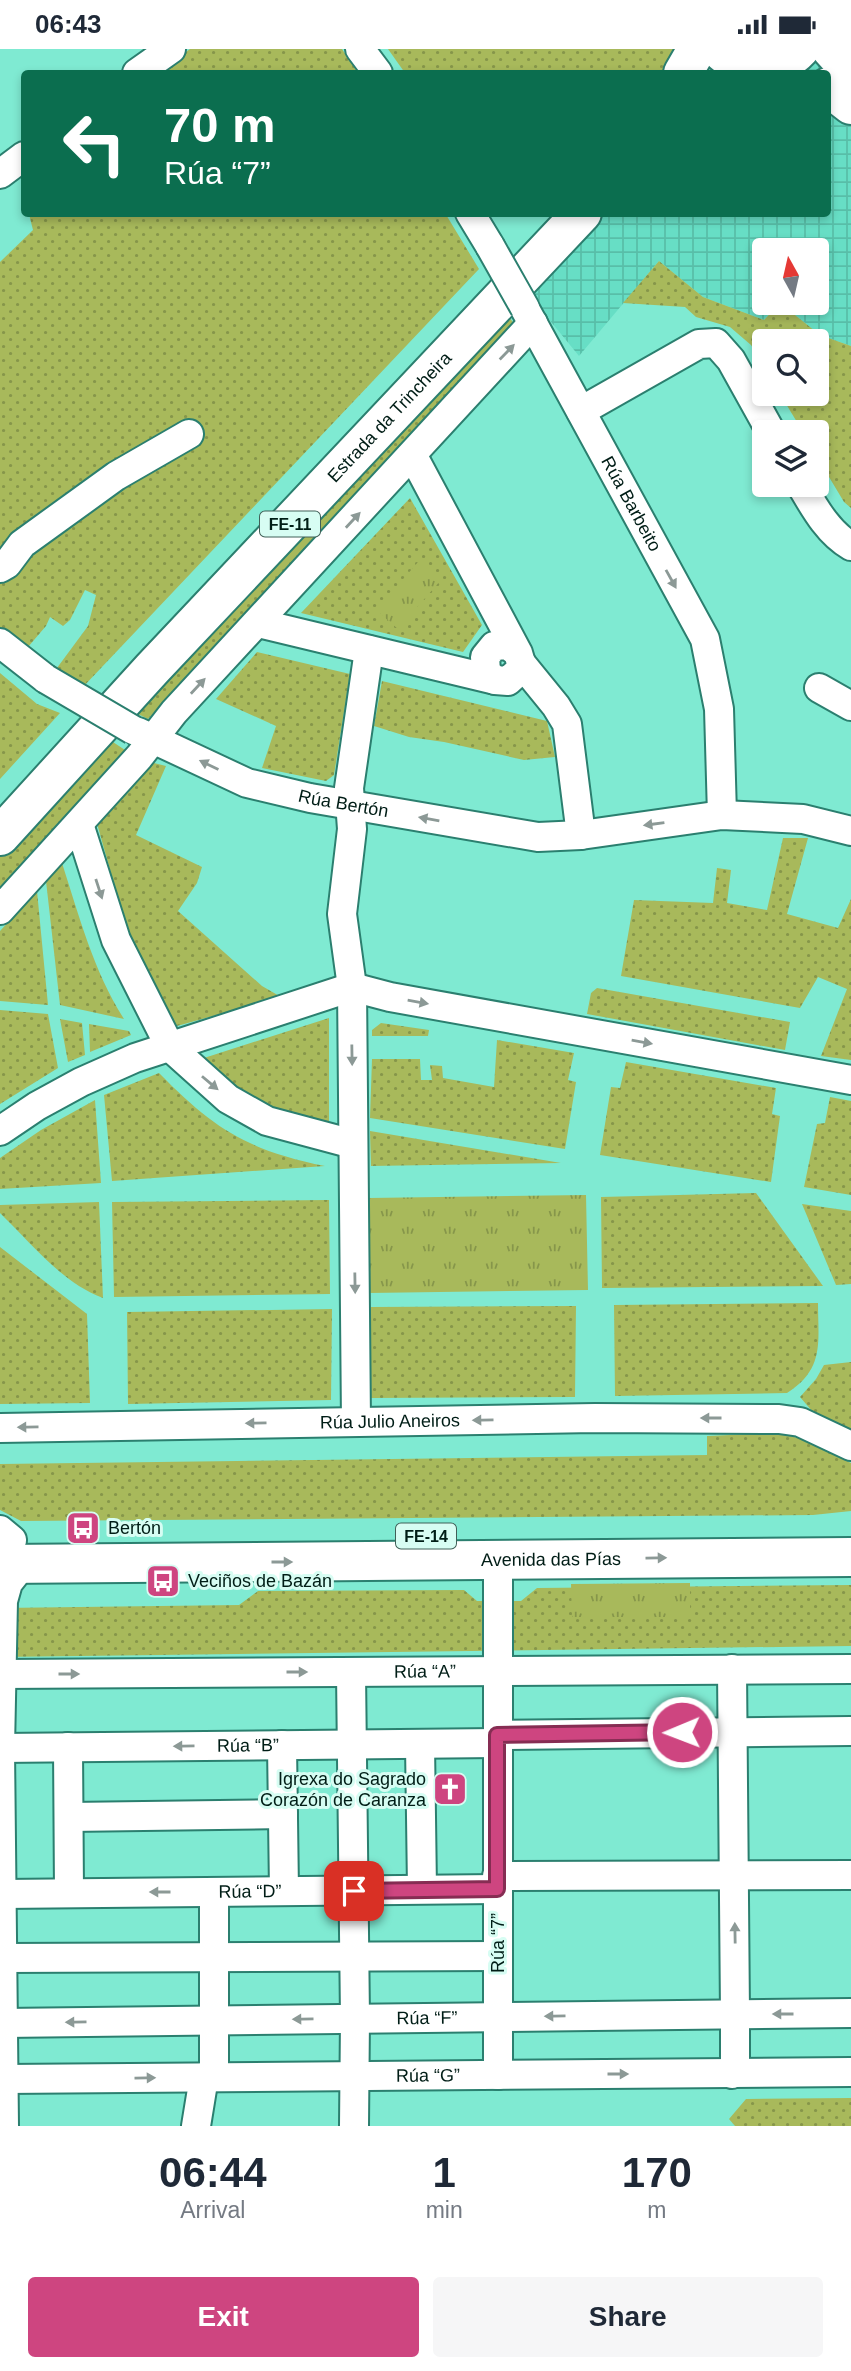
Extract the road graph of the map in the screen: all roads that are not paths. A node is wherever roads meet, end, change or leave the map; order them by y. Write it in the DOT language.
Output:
graph roads {
  1 [pos="171,49"];
  2 [pos="360,49"];
  3 [pos="697,49"];
  4 [pos="831,49"];
  5 [pos="727,62"];
  6 [pos="794,62"];
  7 [pos="141,70"];
  8 [pos="376,70"];
  9 [pos="685,70"];
  10 [pos="851,71"];
  11 [pos="831,89"];
  12 [pos="851,105"];
  13 [pos="21,158"];
  14 [pos="0,174"];
  15 [pos="472,217"];
  16 [pos="546,217"];
  17 [pos="578,217"];
  18 [pos="529,316"];
  19 [pos="581,411"];
  20 [pos="764,420"];
  21 [pos="189,434"];
  22 [pos="413,456"];
  23 [pos="808,497"];
  24 [pos="851,546"];
  25 [pos="0,568"];
  26 [pos="258,623"];
  27 [pos="0,643"];
  28 [pos="369,650"];
  29 [pos="520,658"];
  30 [pos="819,688"];
  31 [pos="851,706"];
  32 [pos="144,734"];
  33 [pos="0,802"];
  34 [pos="350,804"];
  35 [pos="722,815"];
  36 [pos="79,824"];
  37 [pos="851,831"];
  38 [pos="581,835"];
  39 [pos="0,837"];
  40 [pos="0,910"];
  41 [pos="352,987"];
  42 [pos="170,1047"];
  43 [pos="851,1080"];
  44 [pos="0,1131"];
  45 [pos="354,1144"];
  46 [pos="356,1422"];
  47 [pos="0,1428"];
  48 [pos="851,1446"];
  49 [pos="851,1530"];
  50 [pos="7,1548"];
  51 [pos="851,1557"];
  52 [pos="498,1560"];
  53 [pos="732,1669"];
  54 [pos="851,1669"];
  55 [pos="351,1672"];
  56 [pos="497,1672"];
  57 [pos="1,1674"];
  58 [pos="851,1731"];
  59 [pos="732,1732"];
  60 [pos="497,1739"];
  61 [pos="421,1744"];
  62 [pos="282,1745"];
  63 [pos="352,1745"];
  64 [pos="68,1747"];
  65 [pos="1,1748"];
  66 [pos="283,1814"];
  67 [pos="69,1817"];
  68 [pos="734,1875"];
  69 [pos="851,1875"];
  70 [pos="497,1883"];
  71 [pos="422,1889"];
  72 [pos="284,1891"];
  73 [pos="354,1891"];
  74 [pos="69,1892"];
  75 [pos="214,1892"];
  76 [pos="2,1893"];
  77 [pos="2,1954"];
  78 [pos="498,1956"];
  79 [pos="354,1957"];
  80 [pos="214,1958"];
  81 [pos="851,2013"];
  82 [pos="736,2014"];
  83 [pos="498,2017"];
  84 [pos="355,2018"];
  85 [pos="214,2020"];
  86 [pos="3,2023"];
  87 [pos="851,2072"];
  88 [pos="732,2074"];
  89 [pos="498,2075"];
  90 [pos="209,2077"];
  91 [pos="356,2077"];
  92 [pos="4,2079"];
  93 [pos="4,2126"];
  94 [pos="196,2126"];
  95 [pos="354,2126"];
  1 -- 7 [label="street"];
  2 -- 8 [label="street"];
  3 -- 9 [label="highway"];
  4 -- 10 [label="highway"];
  5 -- 6 [label="highway"];
  11 -- 12 [label="highway"];
  13 -- 14 [label="street"];
  15 -- 18 [label="street, Rúa Barbeito, bridge"];
  16 -- 33 [label="highway, Estrada da Trincheira / FE-11"];
  17 -- 39 [label="highway, Estrada da Trincheira / FE-11"];
  18 -- 19 [label="street, Rúa Barbeito"];
  22 -- 18 [label="street, one-way"];
  19 -- 20 [label="street"];
  19 -- 35 [label="street, Rúa Barbeito, one-way"];
  21 -- 25 [label="street"];
  26 -- 22 [label="street, one-way"];
  22 -- 29 [label="street"];
  23 -- 24 [label="street"];
  26 -- 28 [label="street"];
  32 -- 26 [label="street, one-way"];
  27 -- 32 [label="street, Rúa Bertón, bridge"];
  28 -- 29 [label="street"];
  28 -- 34 [label="street"];
  29 -- 38 [label="street"];
  30 -- 31 [label="street"];
  34 -- 32 [label="street, Rúa Bertón, one-way"];
  32 -- 36 [label="street"];
  38 -- 34 [label="street, Rúa Bertón, one-way"];
  34 -- 41 [label="street"];
  35 -- 37 [label="street, Rúa Bertón"];
  35 -- 38 [label="street, Rúa Bertón, one-way"];
  36 -- 40 [label="street"];
  36 -- 42 [label="street, one-way"];
  41 -- 42 [label="street"];
  41 -- 43 [label="street, one-way"];
  41 -- 45 [label="street, one-way"];
  42 -- 44 [label="street"];
  42 -- 45 [label="street, one-way"];
  45 -- 46 [label="street, one-way"];
  46 -- 47 [label="street, Rúa Julio Aneiros, one-way"];
  48 -- 46 [label="street, Rúa Julio Aneiros, one-way"];
  49 -- 50 [label="highway, Avenida das Pías / FE-14"];
  50 -- 52 [label="highway, Avenida das Pías / FE-14, one-way"];
  50 -- 57 [label="street"];
  52 -- 51 [label="highway, Avenida das Pías / FE-14, one-way"];
  52 -- 56 [label="street, Rúa “7”"];
  53 -- 54 [label="street, Rúa “A”"];
  53 -- 56 [label="street, Rúa “A”"];
  53 -- 59 [label="street"];
  55 -- 56 [label="street, Rúa “A”"];
  57 -- 55 [label="street, Rúa “A”, one-way"];
  55 -- 63 [label="street"];
  56 -- 60 [label="street, Rúa “7”"];
  57 -- 65 [label="street"];
  58 -- 59 [label="street, Rúa “B”"];
  59 -- 60 [label="street, Rúa “B”"];
  59 -- 68 [label="street"];
  60 -- 61 [label="street, Rúa “B”"];
  60 -- 70 [label="street, Rúa “7”"];
  61 -- 63 [label="street, Rúa “B”"];
  61 -- 71 [label="street"];
  62 -- 63 [label="street, Rúa “B”"];
  62 -- 64 [label="street, Rúa “B”, one-way"];
  62 -- 66 [label="street"];
  63 -- 73 [label="street"];
  64 -- 65 [label="street, Rúa “B”"];
  64 -- 67 [label="street"];
  65 -- 76 [label="street"];
  66 -- 67 [label="street"];
  66 -- 72 [label="street"];
  67 -- 74 [label="street"];
  68 -- 69 [label="street, Rúa “D”"];
  68 -- 70 [label="street, Rúa “D”"];
  82 -- 68 [label="street, one-way"];
  70 -- 71 [label="street, Rúa “D”"];
  70 -- 78 [label="street, Rúa “7”"];
  71 -- 73 [label="street, Rúa “D”"];
  72 -- 73 [label="street, Rúa “D”"];
  72 -- 75 [label="street, Rúa “D”"];
  73 -- 79 [label="street"];
  75 -- 74 [label="street, Rúa “D”, one-way"];
  74 -- 76 [label="street, Rúa “D”"];
  75 -- 80 [label="street"];
  76 -- 77 [label="street"];
  77 -- 80 [label="street"];
  77 -- 86 [label="street"];
  78 -- 79 [label="street"];
  78 -- 83 [label="street, Rúa “7”"];
  79 -- 80 [label="street"];
  79 -- 84 [label="street"];
  80 -- 85 [label="street"];
  81 -- 82 [label="street, Rúa “F”, one-way"];
  82 -- 83 [label="street, Rúa “F”, one-way"];
  82 -- 88 [label="street"];
  83 -- 84 [label="street, Rúa “F”"];
  83 -- 89 [label="street, Rúa “7”"];
  84 -- 85 [label="street, Rúa “F”, one-way"];
  84 -- 91 [label="street"];
  85 -- 86 [label="street, Rúa “F”, one-way"];
  85 -- 90 [label="street"];
  86 -- 92 [label="street"];
  87 -- 88 [label="street, Rúa “G”"];
  89 -- 88 [label="street, Rúa “G”, one-way"];
  89 -- 91 [label="street, Rúa “G”"];
  90 -- 91 [label="street, Rúa “G”"];
  92 -- 90 [label="street, Rúa “G”, one-way"];
  90 -- 94 [label="street"];
  91 -- 95 [label="street"];
  92 -- 93 [label="street"];
}
